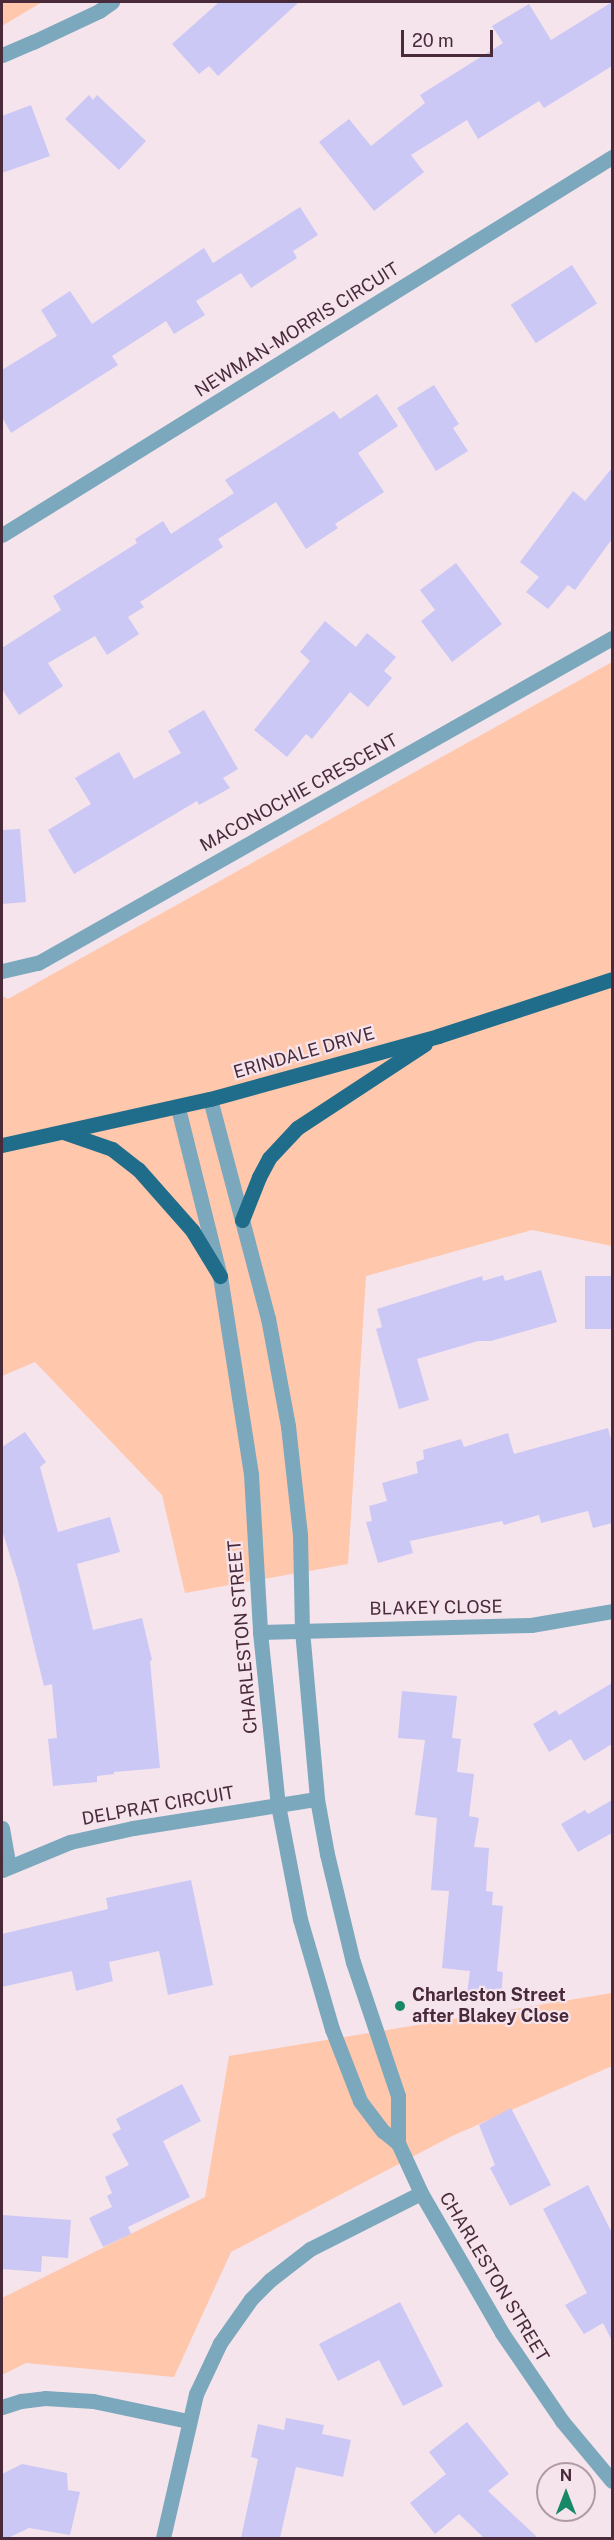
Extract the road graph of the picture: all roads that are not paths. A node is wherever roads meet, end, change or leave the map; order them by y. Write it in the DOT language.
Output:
graph roads {
  1 [pos="112,2"];
  2 [pos="2,55"];
  3 [pos="612,157"];
  4 [pos="2,535"];
  5 [pos="612,638"];
  6 [pos="2,971"];
  7 [pos="612,979"];
  8 [pos="438,1036"];
  9 [pos="210,1100"];
  10 [pos="178,1108"];
  11 [pos="63,1132"];
  12 [pos="2,1145"];
  13 [pos="242,1220"];
  14 [pos="220,1276"];
  15 [pos="612,1611"];
  16 [pos="302,1630"];
  17 [pos="260,1632"];
  18 [pos="317,1799"];
  19 [pos="278,1805"];
  20 [pos="2,1828"];
  21 [pos="5,1868"];
  22 [pos="398,2143"];
  23 [pos="421,2193"];
  24 [pos="2,2407"];
  25 [pos="188,2421"];
  26 [pos="612,2481"];
  27 [pos="163,2538"];
  1 -- 2 [label="street"];
  3 -- 4 [label="street, NEWMAN-MORRIS CIRCUIT"];
  5 -- 6 [label="street, MACONOCHIE CRESCENT"];
  7 -- 8 [label="main road, ERINDALE DRIVE"];
  8 -- 9 [label="main road, ERINDALE DRIVE"];
  8 -- 13 [label="main road"];
  9 -- 10 [label="main road, ERINDALE DRIVE"];
  9 -- 13 [label="street, CHARLESTON STREET"];
  10 -- 11 [label="main road, ERINDALE DRIVE"];
  10 -- 14 [label="street, CHARLESTON STREET"];
  11 -- 12 [label="main road, ERINDALE DRIVE"];
  11 -- 14 [label="main road"];
  13 -- 16 [label="street, CHARLESTON STREET"];
  14 -- 17 [label="street, CHARLESTON STREET"];
  15 -- 16 [label="street, BLAKEY CLOSE"];
  16 -- 17 [label="street, BLAKEY CLOSE"];
  16 -- 18 [label="street, CHARLESTON STREET"];
  17 -- 19 [label="street, CHARLESTON STREET"];
  18 -- 19 [label="street, DELPRAT CIRCUIT"];
  18 -- 22 [label="street, CHARLESTON STREET"];
  19 -- 21 [label="street, DELPRAT CIRCUIT"];
  19 -- 22 [label="street, CHARLESTON STREET"];
  20 -- 21 [label="street, DELPRAT CIRCUIT"];
  22 -- 23 [label="street, CHARLESTON STREET"];
  23 -- 25 [label="street"];
  23 -- 26 [label="street, CHARLESTON STREET"];
  24 -- 25 [label="street"];
  25 -- 27 [label="street"];
}
